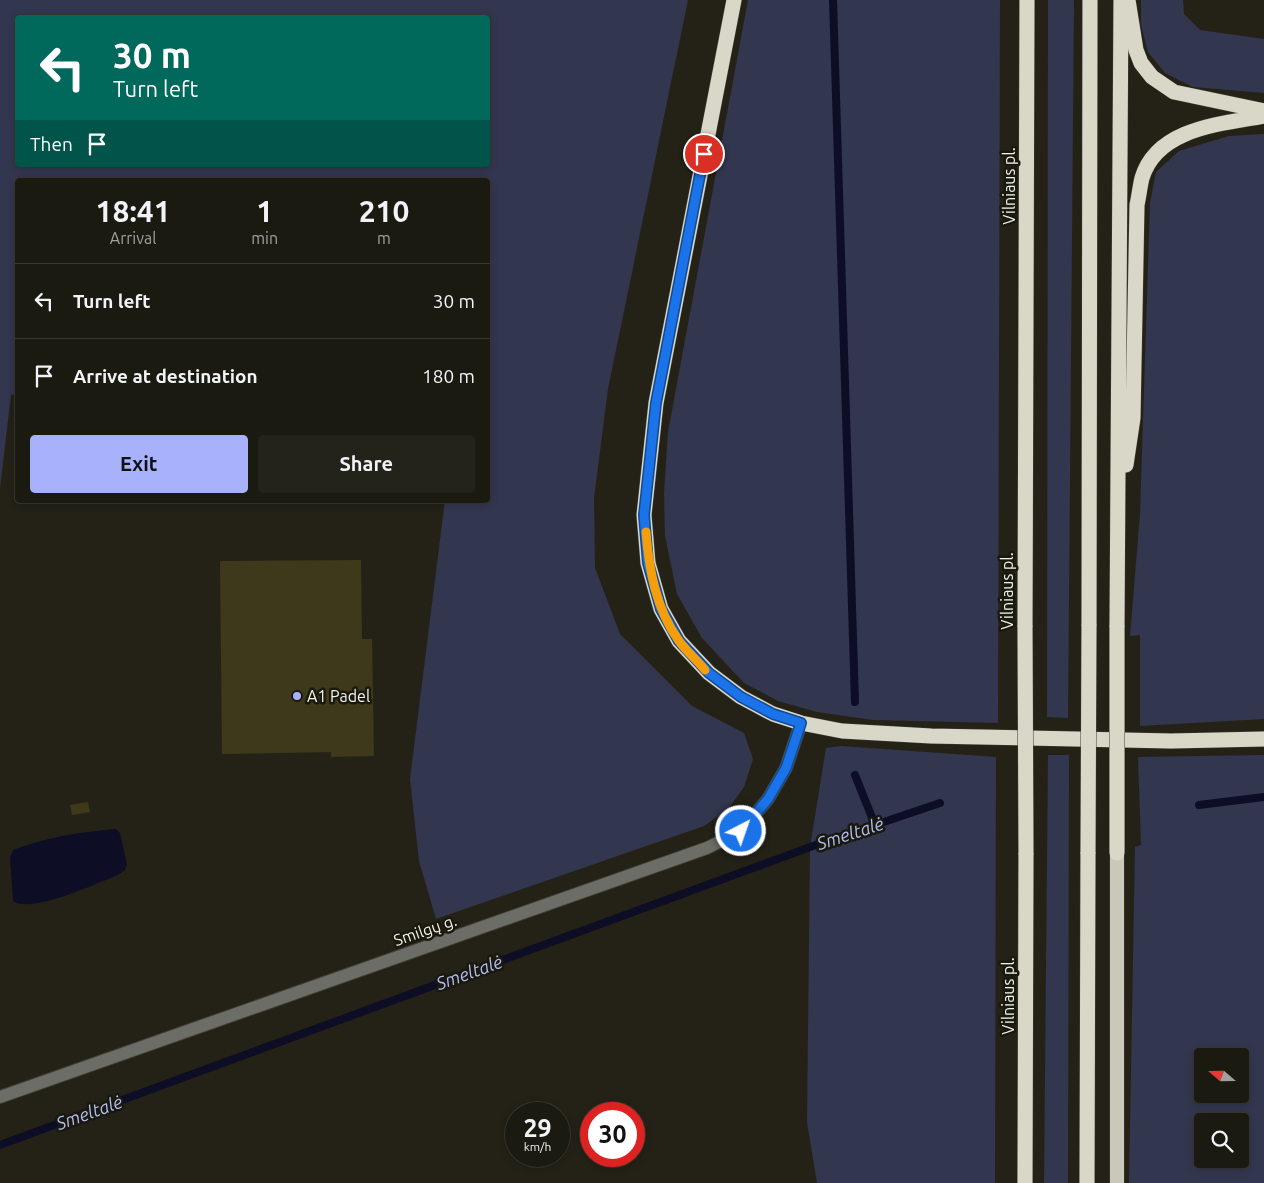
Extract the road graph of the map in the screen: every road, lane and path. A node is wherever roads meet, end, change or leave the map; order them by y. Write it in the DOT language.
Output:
graph roads {
  1 [pos="734,0"];
  2 [pos="1027,0"];
  3 [pos="1090,0"];
  4 [pos="1121,0"];
  5 [pos="1128,0"];
  6 [pos="1264,111"];
  7 [pos="1264,116"];
  8 [pos="1118,516"];
  9 [pos="801,723"];
  10 [pos="1264,739"];
  11 [pos="1117,853"];
  12 [pos="0,1097"];
  13 [pos="1025,1183"];
  14 [pos="1087,1183"];
  15 [pos="1116,1183"];
  1 -- 9 [label="highway"];
  2 -- 13 [label="highway, Vilniaus pl., bridge"];
  3 -- 14 [label="highway, bridge"];
  4 -- 8 [label="highway"];
  5 -- 6 [label="highway"];
  7 -- 8 [label="highway"];
  8 -- 11 [label="highway, bridge"];
  9 -- 10 [label="highway"];
  9 -- 12 [label="street, Smilgų g."];
  11 -- 15 [label="highway"];
}
